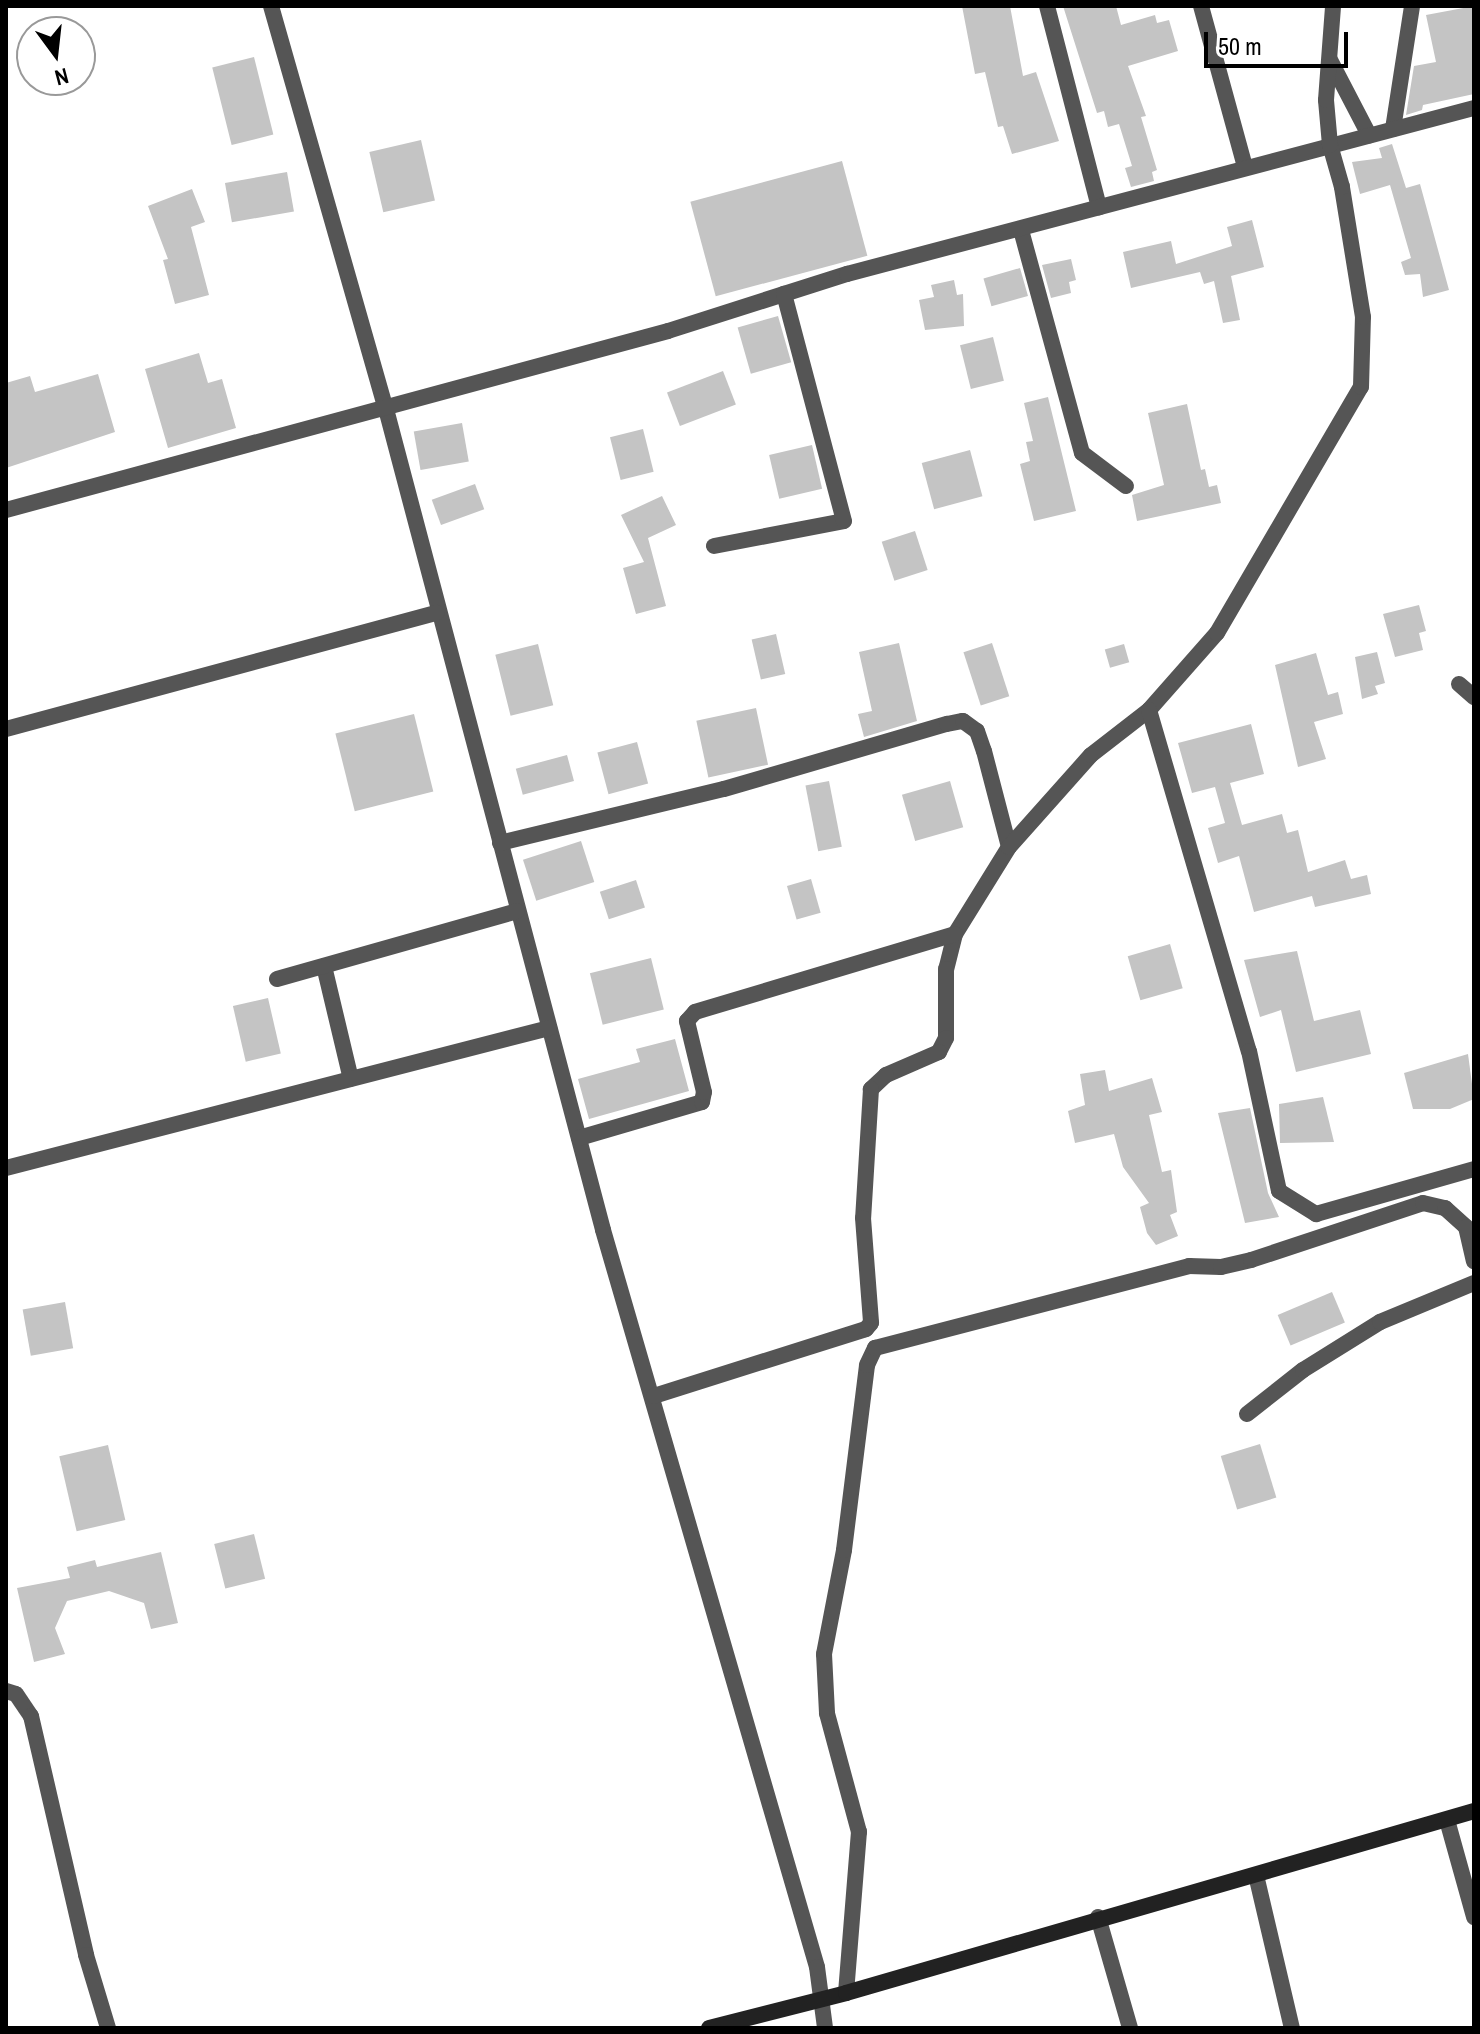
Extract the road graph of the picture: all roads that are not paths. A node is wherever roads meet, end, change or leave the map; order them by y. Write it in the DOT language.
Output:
graph roads {
  1 [pos="271,6"];
  2 [pos="1047,6"];
  3 [pos="1201,6"];
  4 [pos="1333,6"];
  5 [pos="1412,6"];
  6 [pos="1329,59"];
  7 [pos="1474,108"];
  8 [pos="1393,129"];
  9 [pos="1369,135"];
  10 [pos="1330,145"];
  11 [pos="1245,167"];
  12 [pos="1099,207"];
  13 [pos="1021,230"];
  14 [pos="784,294"];
  15 [pos="386,409"];
  16 [pos="1126,486"];
  17 [pos="6,510"];
  18 [pos="714,546"];
  19 [pos="437,613"];
  20 [pos="1459,684"];
  21 [pos="1474,697"];
  22 [pos="1149,710"];
  23 [pos="6,729"];
  24 [pos="500,843"];
  25 [pos="1009,847"];
  26 [pos="517,911"];
  27 [pos="955,934"];
  28 [pos="324,966"];
  29 [pos="277,979"];
  30 [pos="549,1028"];
  31 [pos="351,1079"];
  32 [pos="579,1138"];
  33 [pos="6,1168"];
  34 [pos="1474,1169"];
  35 [pos="1474,1261"];
  36 [pos="1474,1283"];
  37 [pos="654,1396"];
  38 [pos="1247,1414"];
  39 [pos="6,1691"];
  40 [pos="1474,1811"];
  41 [pos="1447,1820"];
  42 [pos="1256,1875"];
  43 [pos="1098,1917"];
  44 [pos="1474,1917"];
  45 [pos="846,1993"];
  46 [pos="818,2001"];
  47 [pos="108,2028"];
  48 [pos="709,2028"];
  49 [pos="825,2028"];
  50 [pos="1130,2028"];
  51 [pos="1292,2028"];
  1 -- 15 [label="street"];
  2 -- 12 [label="street"];
  3 -- 11 [label="street"];
  4 -- 6 [label="street"];
  5 -- 8 [label="street"];
  6 -- 9 [label="street"];
  6 -- 10 [label="street"];
  7 -- 8 [label="street"];
  8 -- 9 [label="street"];
  9 -- 10 [label="street"];
  10 -- 11 [label="street"];
  10 -- 22 [label="street"];
  11 -- 12 [label="street"];
  12 -- 13 [label="street"];
  13 -- 14 [label="street"];
  13 -- 16 [label="street"];
  14 -- 15 [label="street"];
  14 -- 18 [label="street"];
  15 -- 17 [label="street"];
  15 -- 19 [label="street"];
  19 -- 23 [label="street"];
  19 -- 24 [label="street"];
  20 -- 21 [label="street"];
  22 -- 25 [label="street"];
  22 -- 34 [label="street"];
  24 -- 25 [label="street"];
  24 -- 26 [label="street"];
  25 -- 27 [label="street"];
  26 -- 28 [label="street"];
  26 -- 30 [label="street"];
  27 -- 32 [label="street"];
  27 -- 37 [label="street"];
  28 -- 29 [label="street"];
  28 -- 31 [label="street"];
  30 -- 31 [label="street"];
  30 -- 32 [label="street"];
  31 -- 33 [label="street"];
  32 -- 37 [label="street"];
  35 -- 45 [label="street"];
  36 -- 38 [label="street"];
  37 -- 46 [label="street"];
  39 -- 47 [label="street"];
  40 -- 41 [label="main road"];
  41 -- 42 [label="main road"];
  41 -- 44 [label="street"];
  42 -- 43 [label="main road"];
  42 -- 51 [label="street"];
  43 -- 45 [label="main road"];
  43 -- 50 [label="street"];
  45 -- 46 [label="main road"];
  46 -- 48 [label="main road"];
  46 -- 49 [label="street"];
}
